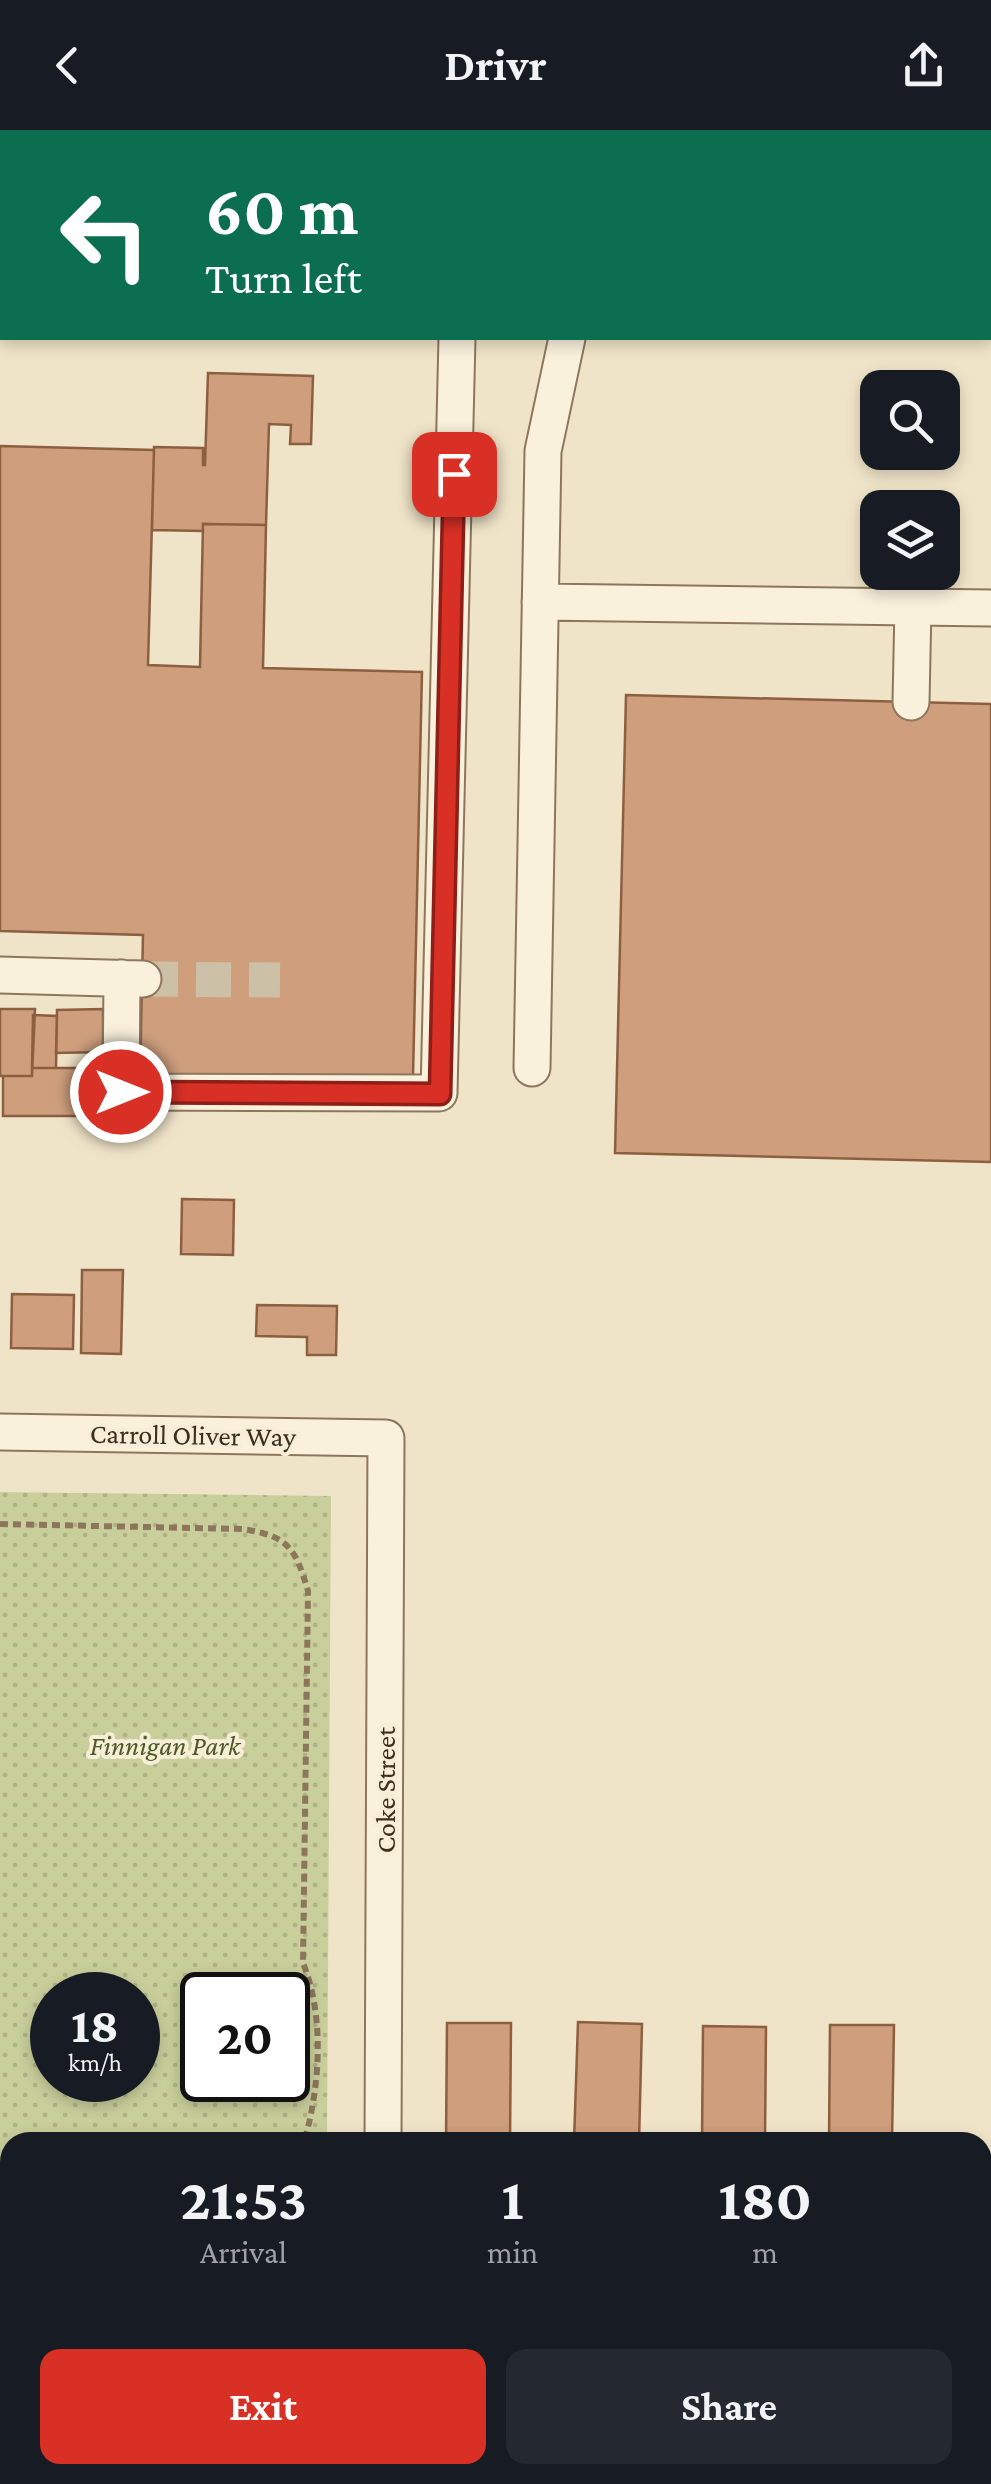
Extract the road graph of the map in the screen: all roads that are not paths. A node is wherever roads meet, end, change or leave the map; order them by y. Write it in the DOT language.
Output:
graph roads {
  1 [pos="456,340"];
  2 [pos="567,340"];
  3 [pos="540,602"];
  4 [pos="913,606"];
  5 [pos="991,608"];
  6 [pos="912,702"];
  7 [pos="0,975"];
  8 [pos="532,1068"];
  9 [pos="0,1432"];
  10 [pos="386,1438"];
  11 [pos="383,2132"];
  1 -- 7 [label="street"];
  2 -- 3 [label="street"];
  3 -- 4 [label="street"];
  3 -- 8 [label="street"];
  4 -- 5 [label="street"];
  4 -- 6 [label="street"];
  9 -- 10 [label="street, Carroll Oliver Way"];
  10 -- 11 [label="street, Coke Street"];
}
